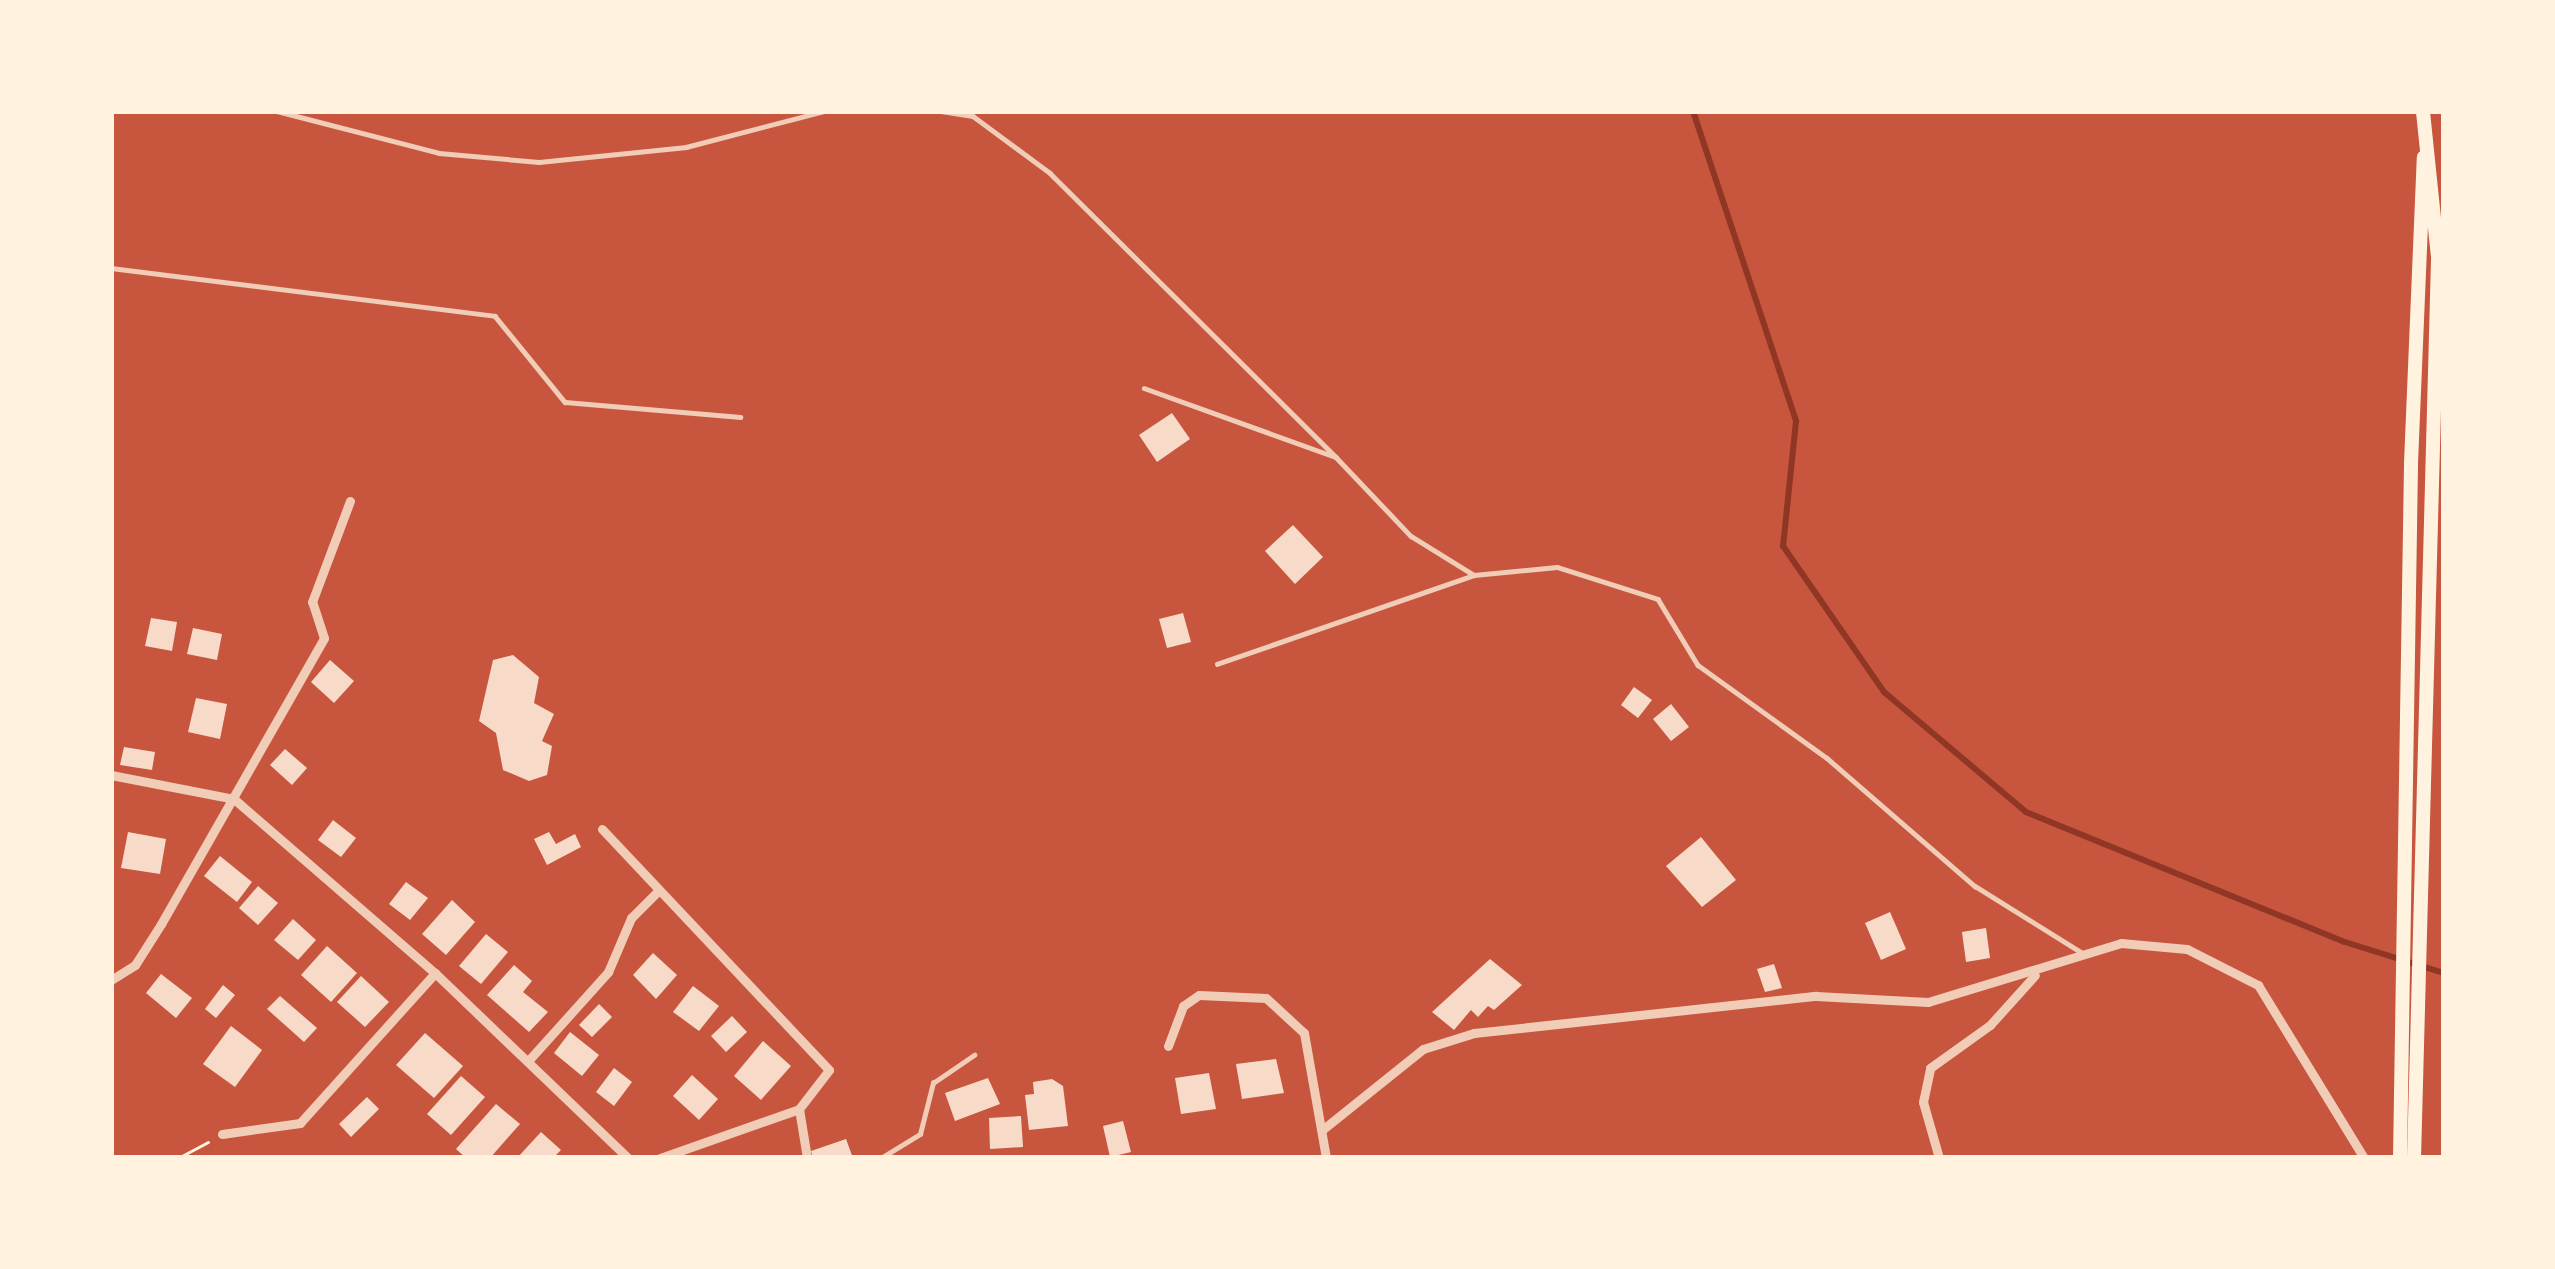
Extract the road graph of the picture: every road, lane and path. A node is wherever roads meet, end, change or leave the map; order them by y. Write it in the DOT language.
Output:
graph roads {
  1 [pos="277,111"];
  2 [pos="824,111"];
  3 [pos="941,111"];
  4 [pos="2423,111"];
  5 [pos="2444,137"];
  6 [pos="2426,140"];
  7 [pos="2441,259"];
  8 [pos="111,268"];
  9 [pos="1144,388"];
  10 [pos="740,417"];
  11 [pos="2440,428"];
  12 [pos="1336,457"];
  13 [pos="350,501"];
  14 [pos="1474,575"];
  15 [pos="1217,664"];
  16 [pos="111,775"];
  17 [pos="234,799"];
  18 [pos="602,829"];
  19 [pos="656,893"];
  20 [pos="2408,943"];
  21 [pos="2086,955"];
  22 [pos="2038,971"];
  23 [pos="435,973"];
  24 [pos="111,980"];
  25 [pos="2408,981"];
  26 [pos="1168,1046"];
  27 [pos="974,1055"];
  28 [pos="528,1061"];
  29 [pos="799,1109"];
  30 [pos="1322,1130"];
  31 [pos="222,1134"];
  32 [pos="685,1154"];
  33 [pos="178,1158"];
  34 [pos="628,1158"];
  35 [pos="660,1158"];
  36 [pos="807,1158"];
  37 [pos="881,1158"];
  38 [pos="1326,1158"];
  39 [pos="1939,1158"];
  40 [pos="2364,1158"];
  41 [pos="2400,1158"];
  42 [pos="2414,1158"];
  1 -- 2 [label="lane"];
  3 -- 12 [label="lane"];
  4 -- 6 [label="highway"];
  5 -- 6 [label="highway"];
  6 -- 7 [label="highway"];
  6 -- 20 [label="highway"];
  7 -- 11 [label="highway"];
  8 -- 10 [label="lane"];
  9 -- 12 [label="lane"];
  11 -- 20 [label="highway"];
  12 -- 14 [label="lane"];
  13 -- 17 [label="street"];
  14 -- 15 [label="lane"];
  14 -- 21 [label="lane"];
  16 -- 17 [label="street"];
  17 -- 23 [label="street"];
  17 -- 24 [label="street"];
  18 -- 19 [label="street"];
  19 -- 28 [label="street"];
  19 -- 29 [label="street"];
  20 -- 25 [label="highway"];
  21 -- 22 [label="street"];
  21 -- 40 [label="street"];
  22 -- 30 [label="street"];
  22 -- 39 [label="street"];
  23 -- 28 [label="street"];
  23 -- 31 [label="street"];
  25 -- 41 [label="highway"];
  25 -- 42 [label="highway"];
  26 -- 30 [label="street"];
  27 -- 37 [label="lane"];
  28 -- 34 [label="street"];
  29 -- 32 [label="street"];
  29 -- 36 [label="street"];
  30 -- 38 [label="street"];
  31 -- 33 [label="path"];
  32 -- 35 [label="street"];
}
